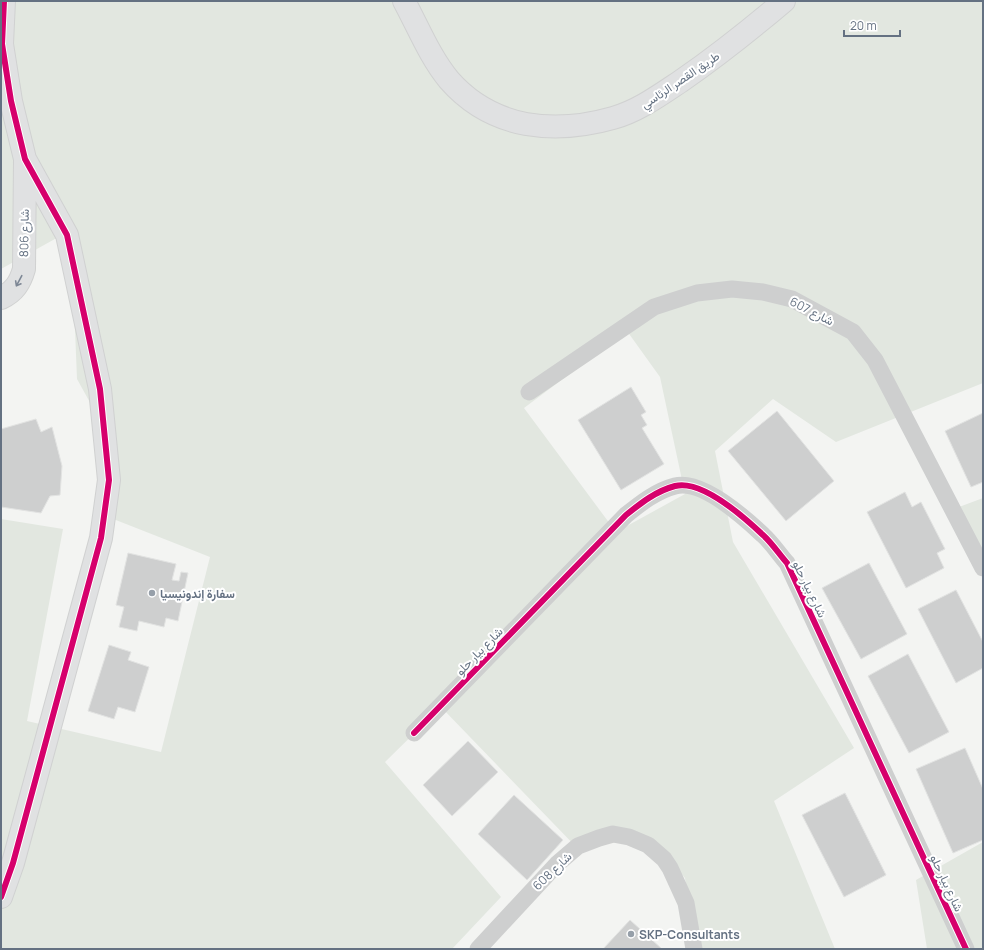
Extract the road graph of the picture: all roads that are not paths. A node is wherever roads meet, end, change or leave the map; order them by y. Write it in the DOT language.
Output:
graph roads {
  1 [pos="4,1"];
  2 [pos="404,1"];
  3 [pos="784,1"];
  4 [pos="25,159"];
  5 [pos="1,298"];
  6 [pos="529,392"];
  7 [pos="983,568"];
  8 [pos="414,733"];
  9 [pos="1,897"];
  10 [pos="478,949"];
  11 [pos="694,949"];
  12 [pos="966,949"];
  1 -- 4 [label="street"];
  2 -- 3 [label="street, طريق القصر الرئاسي"];
  4 -- 5 [label="street, شارع 806, one-way"];
  4 -- 9 [label="street"];
  6 -- 7 [label="street, شارع 607"];
  8 -- 12 [label="street, شارع بيار حلو"];
  10 -- 11 [label="street, شارع 608"];
}
